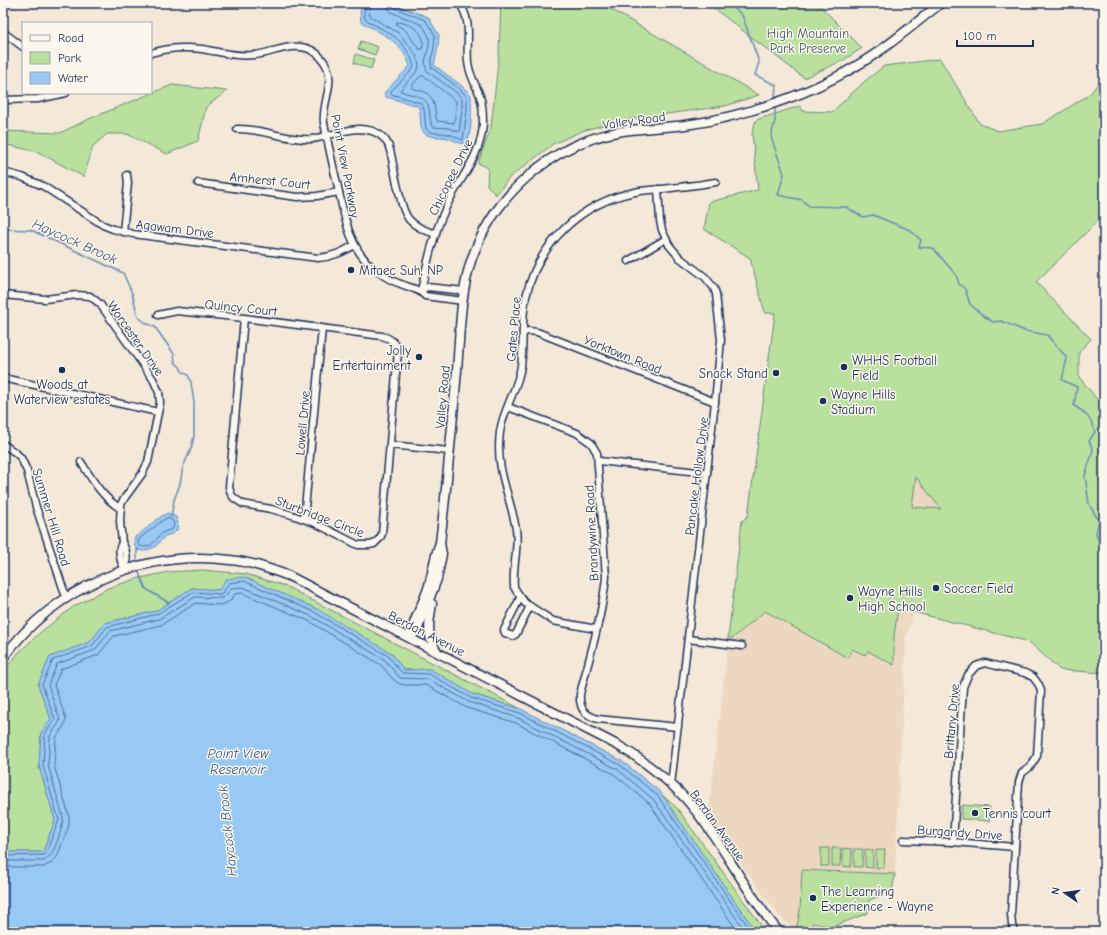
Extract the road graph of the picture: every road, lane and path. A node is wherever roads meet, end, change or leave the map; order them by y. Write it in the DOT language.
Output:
graph roads {
  1 [pos="7,3"];
  2 [pos="459,3"];
  3 [pos="941,3"];
  4 [pos="3,8"];
  5 [pos="3,32"];
  6 [pos="22,46"];
  7 [pos="152,53"];
  8 [pos="56,94"];
  9 [pos="46,95"];
  10 [pos="3,100"];
  11 [pos="237,129"];
  12 [pos="326,135"];
  13 [pos="3,172"];
  14 [pos="126,175"];
  15 [pos="716,182"];
  16 [pos="198,183"];
  17 [pos="658,189"];
  18 [pos="339,192"];
  19 [pos="123,232"];
  20 [pos="436,234"];
  21 [pos="666,239"];
  22 [pos="355,245"];
  23 [pos="628,261"];
  24 [pos="421,291"];
  25 [pos="464,291"];
  26 [pos="3,295"];
  27 [pos="463,301"];
  28 [pos="158,315"];
  29 [pos="244,318"];
  30 [pos="322,328"];
  31 [pos="523,333"];
  32 [pos="3,378"];
  33 [pos="715,402"];
  34 [pos="508,407"];
  35 [pos="158,412"];
  36 [pos="390,445"];
  37 [pos="5,446"];
  38 [pos="450,451"];
  39 [pos="599,461"];
  40 [pos="81,462"];
  41 [pos="707,473"];
  42 [pos="121,509"];
  43 [pos="304,519"];
  44 [pos="440,543"];
  45 [pos="126,570"];
  46 [pos="437,579"];
  47 [pos="66,597"];
  48 [pos="520,598"];
  49 [pos="530,606"];
  50 [pos="596,629"];
  51 [pos="410,637"];
  52 [pos="688,639"];
  53 [pos="742,646"];
  54 [pos="437,651"];
  55 [pos="3,658"];
  56 [pos="678,727"];
  57 [pos="671,785"];
  58 [pos="903,840"];
  59 [pos="953,842"];
  60 [pos="1015,847"];
  61 [pos="778,932"];
  62 [pos="1014,932"];
  1 -- 4 [label="street"];
  2 -- 20 [label="street, Chicopee Drive"];
  3 -- 25 [label="main road, Valley Road"];
  5 -- 6 [label="street"];
  7 -- 12 [label="street, Point View Parkway"];
  8 -- 9 [label="street"];
  9 -- 10 [label="street"];
  11 -- 12 [label="street"];
  12 -- 18 [label="street, Point View Parkway"];
  12 -- 20 [label="street"];
  13 -- 19 [label="street, Agawam Drive"];
  14 -- 19 [label="street"];
  15 -- 17 [label="street, Gates Place"];
  16 -- 18 [label="street, Amherst Court"];
  17 -- 21 [label="street, Pancake Hollow Drive"];
  17 -- 31 [label="street, Gates Place"];
  18 -- 22 [label="street, Point View Parkway"];
  19 -- 22 [label="street, Agawam Drive"];
  20 -- 24 [label="street, Chicopee Drive"];
  21 -- 23 [label="street"];
  21 -- 33 [label="street, Pancake Hollow Drive"];
  22 -- 24 [label="street, Point View Parkway"];
  24 -- 25 [label="street"];
  24 -- 27 [label="street, Point View Parkway"];
  25 -- 27 [label="main road, Valley Road"];
  26 -- 35 [label="street, Worcester Drive"];
  27 -- 38 [label="main road, Valley Road"];
  28 -- 29 [label="street, Quincy Court"];
  29 -- 30 [label="street, Quincy Court"];
  29 -- 43 [label="street, Sturbridge Circle"];
  30 -- 36 [label="street, Sturbridge Circle"];
  30 -- 43 [label="street, Lowell Drive"];
  31 -- 33 [label="street, Yorktown Road"];
  31 -- 34 [label="street, Gates Place"];
  32 -- 35 [label="street"];
  33 -- 41 [label="street, Pancake Hollow Drive"];
  34 -- 39 [label="street, Brandywine Road"];
  34 -- 48 [label="street, Gates Place"];
  35 -- 42 [label="street, Worcester Drive"];
  36 -- 38 [label="street"];
  36 -- 43 [label="street, Sturbridge Circle"];
  37 -- 47 [label="street, Summer Hill Road"];
  38 -- 44 [label="main road, Valley Road"];
  39 -- 41 [label="street"];
  39 -- 50 [label="street, Brandywine Road"];
  40 -- 42 [label="street"];
  41 -- 52 [label="street, Pancake Hollow Drive"];
  42 -- 45 [label="street, Worcester Drive"];
  44 -- 46 [label="main road, Valley Road"];
  44 -- 51 [label="main road, Valley Road"];
  45 -- 47 [label="main road, Berdan Avenue"];
  45 -- 51 [label="main road, Berdan Avenue"];
  46 -- 51 [label="main road, Valley Road"];
  46 -- 54 [label="main road"];
  47 -- 55 [label="main road, Berdan Avenue"];
  48 -- 49 [label="street"];
  48 -- 49 [label="street"];
  49 -- 50 [label="street"];
  50 -- 56 [label="street, Brandywine Road"];
  51 -- 54 [label="main road, Berdan Avenue"];
  52 -- 53 [label="street"];
  52 -- 56 [label="street, Pancake Hollow Drive"];
  54 -- 57 [label="main road, Berdan Avenue"];
  56 -- 57 [label="street, Pancake Hollow Drive"];
  57 -- 61 [label="main road, Berdan Avenue"];
  58 -- 59 [label="street, Burgandy Drive"];
  59 -- 60 [label="street, Burgandy Drive"];
  59 -- 60 [label="street, Brittany Drive"];
  60 -- 62 [label="street, Brittany Drive"];
}
